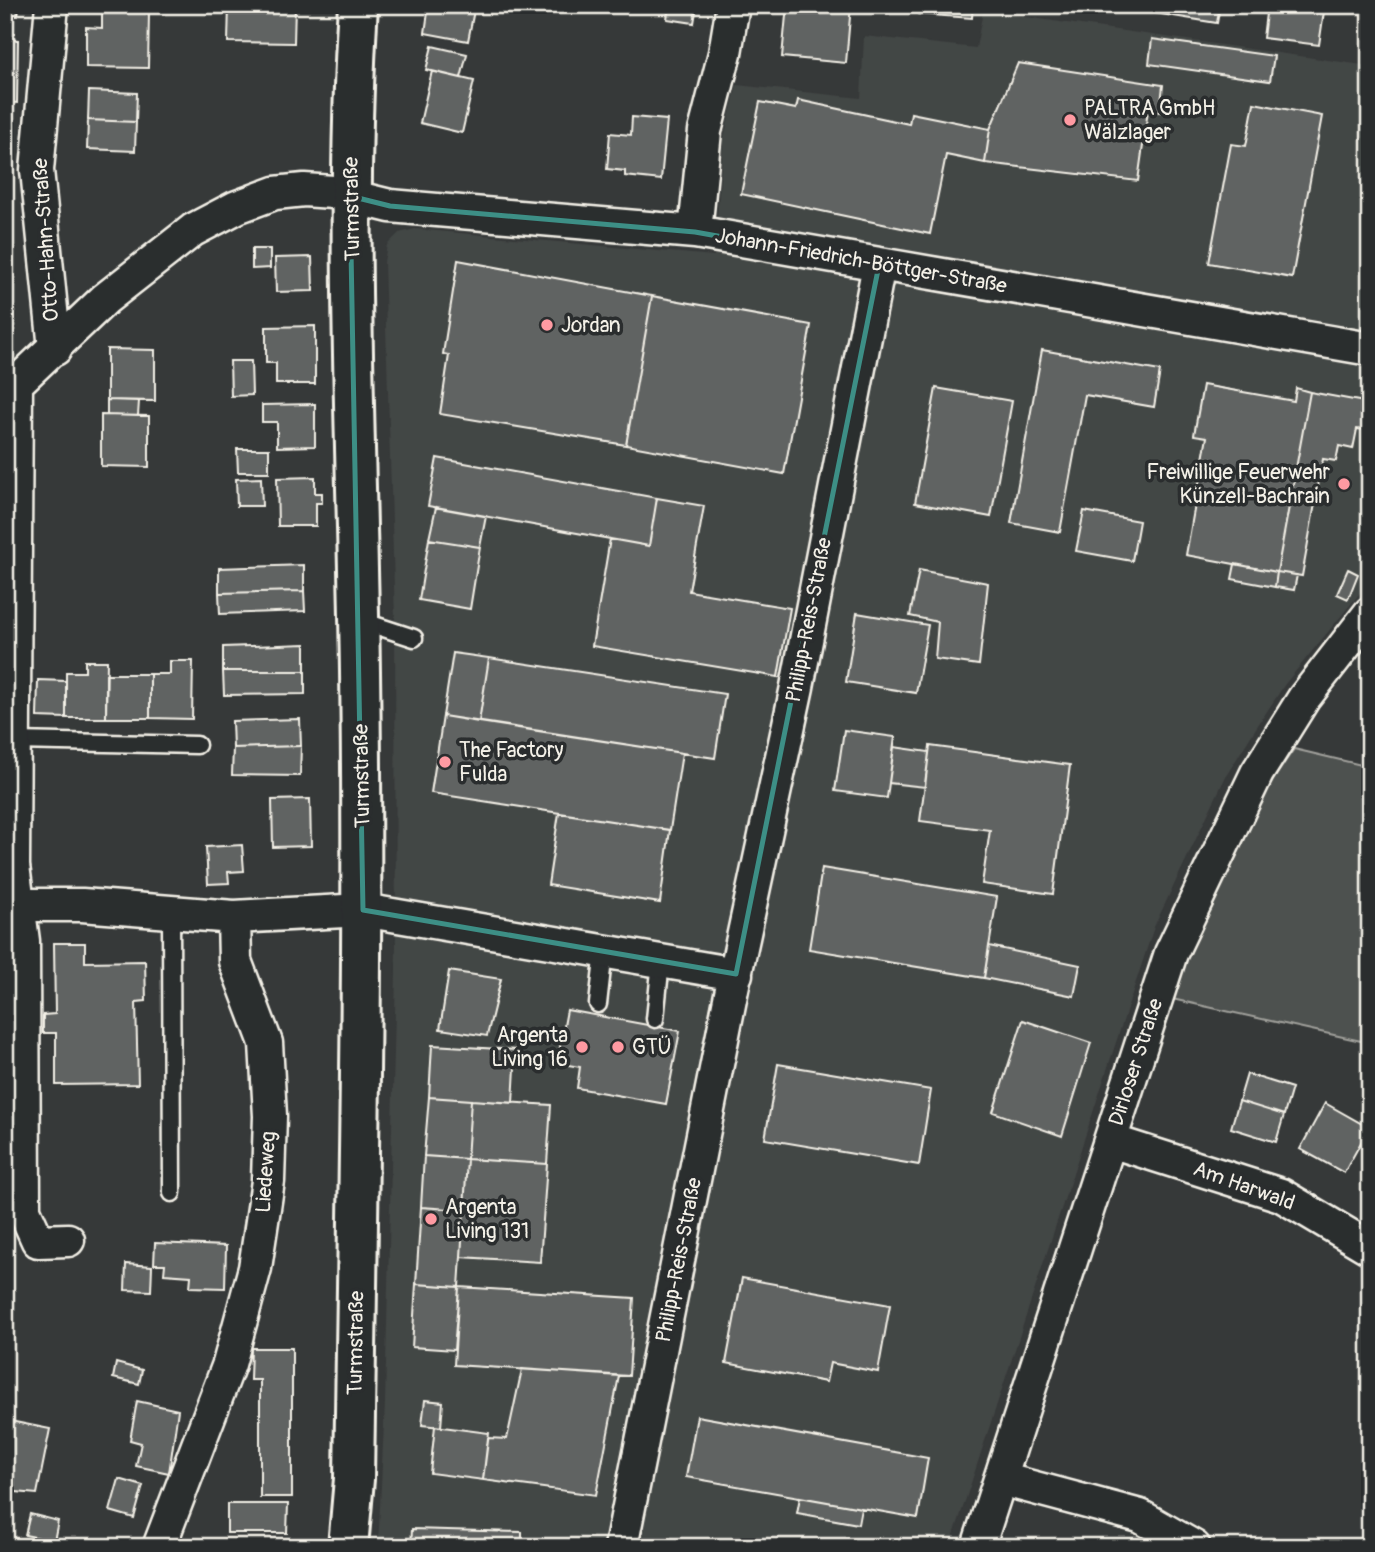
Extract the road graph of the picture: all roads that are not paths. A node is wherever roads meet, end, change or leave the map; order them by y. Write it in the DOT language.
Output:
graph roads {
  1 [pos="52,5"];
  2 [pos="358,5"];
  3 [pos="733,5"];
  4 [pos="350,196"];
  5 [pos="695,232"];
  6 [pos="879,265"];
  7 [pos="55,349"];
  8 [pos="1370,349"];
  9 [pos="10,389"];
  10 [pos="1370,613"];
  11 [pos="359,620"];
  12 [pos="414,638"];
  13 [pos="15,741"];
  14 [pos="197,745"];
  15 [pos="12,904"];
  16 [pos="363,910"];
  17 [pos="171,911"];
  18 [pos="234,916"];
  19 [pos="604,951"];
  20 [pos="661,961"];
  21 [pos="736,974"];
  22 [pos="598,1004"];
  23 [pos="655,1019"];
  24 [pos="1111,1141"];
  25 [pos="172,1193"];
  26 [pos="68,1240"];
  27 [pos="1370,1248"];
  28 [pos="1001,1479"];
  29 [pos="159,1547"];
  30 [pos="348,1547"];
  31 [pos="621,1547"];
  32 [pos="978,1547"];
  33 [pos="1194,1547"];
  1 -- 7 [label="street, Otto-Hahn-Straße"];
  2 -- 4 [label="main road, Turmstraße"];
  3 -- 5 [label="street"];
  4 -- 5 [label="street, Johann-Friedrich-Böttger-Straße"];
  4 -- 7 [label="street, Johann-Friedrich-Böttger-Straße"];
  4 -- 11 [label="main road, Turmstraße"];
  5 -- 6 [label="street, Johann-Friedrich-Böttger-Straße"];
  6 -- 8 [label="street, Johann-Friedrich-Böttger-Straße"];
  6 -- 21 [label="street, Philipp-Reis-Straße"];
  7 -- 9 [label="street, Johann-Friedrich-Böttger-Straße"];
  9 -- 13 [label="street"];
  10 -- 24 [label="street, Dirloser Straße"];
  11 -- 12 [label="lane"];
  11 -- 16 [label="main road, Turmstraße"];
  13 -- 14 [label="lane"];
  13 -- 15 [label="street"];
  15 -- 17 [label="street"];
  15 -- 26 [label="street"];
  16 -- 18 [label="street"];
  16 -- 19 [label="street"];
  16 -- 30 [label="main road, Turmstraße"];
  17 -- 18 [label="street"];
  17 -- 25 [label="lane"];
  18 -- 29 [label="street, Liedeweg"];
  19 -- 20 [label="street"];
  19 -- 22 [label="lane"];
  20 -- 21 [label="street"];
  20 -- 23 [label="lane"];
  21 -- 31 [label="street, Philipp-Reis-Straße"];
  24 -- 27 [label="street, Am Harwald"];
  24 -- 28 [label="street, Dirloser Straße"];
  28 -- 32 [label="street, Dirloser Straße"];
  28 -- 33 [label="street"];
}
